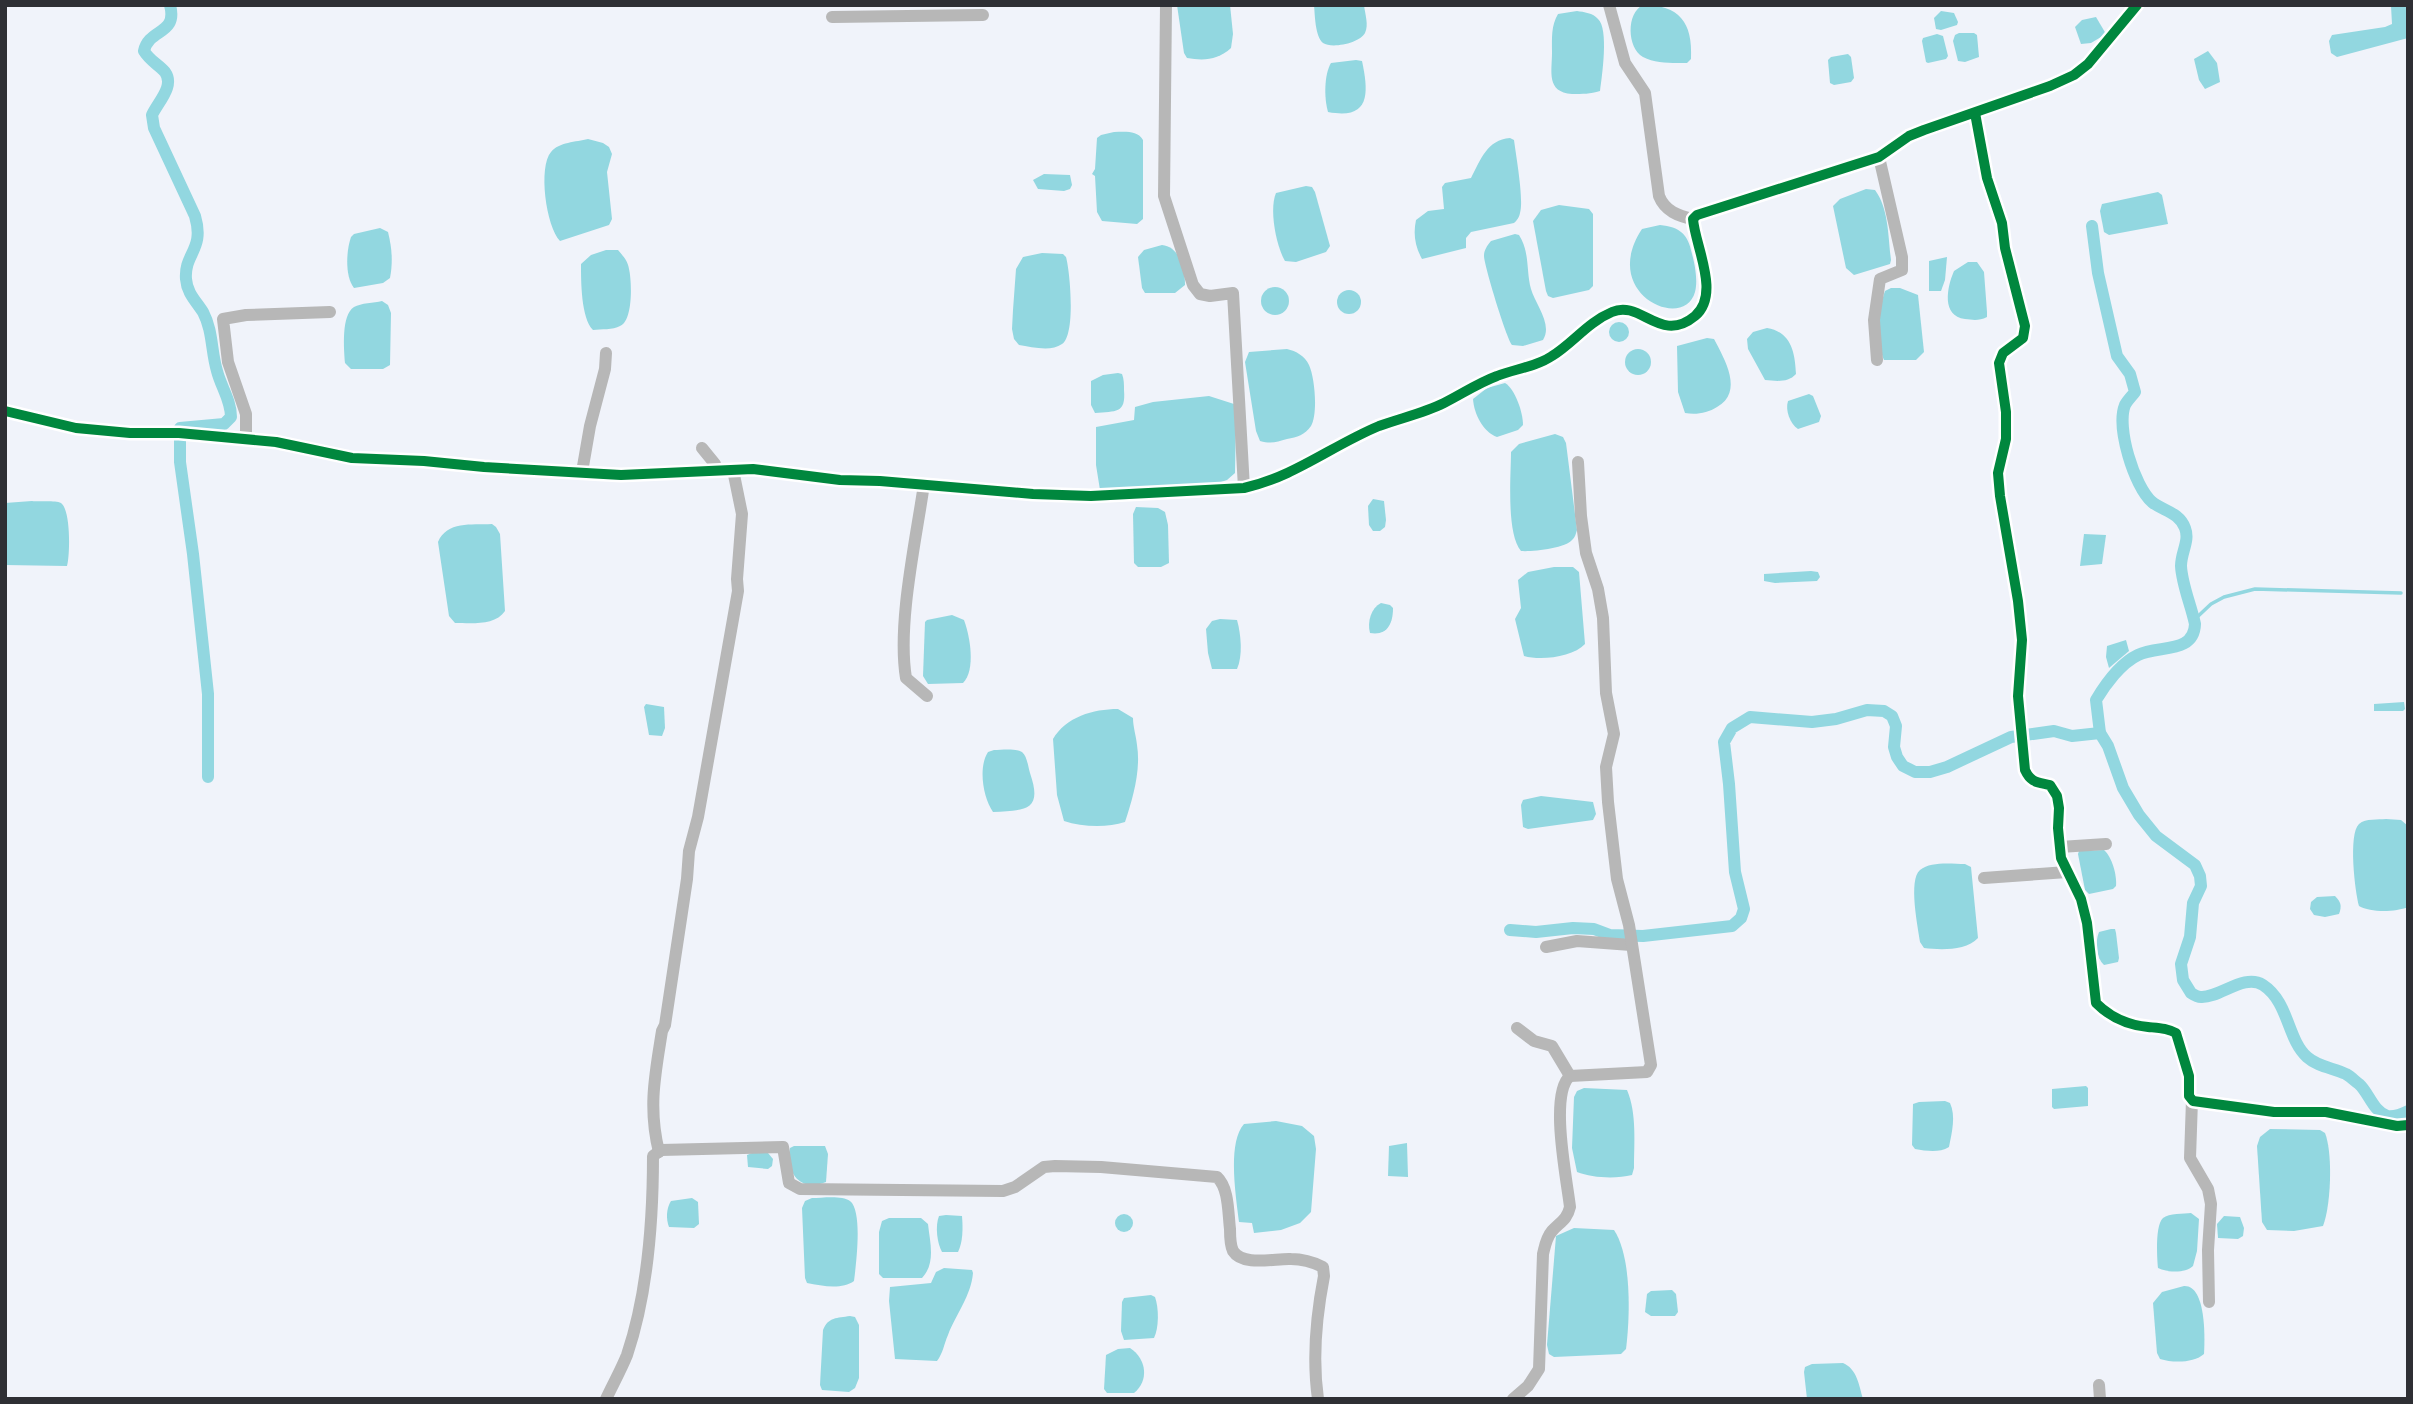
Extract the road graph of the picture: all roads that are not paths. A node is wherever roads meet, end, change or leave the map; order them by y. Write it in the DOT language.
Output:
graph roads {
  1 [pos="1166,5"];
  2 [pos="1609,5"];
  3 [pos="2137,5"];
  4 [pos="983,15"];
  5 [pos="832,17"];
  6 [pos="1975,113"];
  7 [pos="1878,157"];
  8 [pos="1693,219"];
  9 [pos="330,312"];
  10 [pos="606,353"];
  11 [pos="1877,360"];
  12 [pos="5,411"];
  13 [pos="246,440"];
  14 [pos="702,449"];
  15 [pos="1578,462"];
  16 [pos="716,470"];
  17 [pos="733,470"];
  18 [pos="582,472"];
  19 [pos="924,484"];
  20 [pos="1244,488"];
  21 [pos="927,696"];
  22 [pos="2106,844"];
  23 [pos="2060,848"];
  24 [pos="2067,872"];
  25 [pos="1984,878"];
  26 [pos="1631,944"];
  27 [pos="1546,947"];
  28 [pos="1517,1028"];
  29 [pos="1570,1076"];
  30 [pos="2192,1100"];
  31 [pos="2408,1125"];
  32 [pos="659,1152"];
  33 [pos="2209,1302"];
  34 [pos="2099,1385"];
  35 [pos="606,1399"];
  36 [pos="1318,1399"];
  37 [pos="1513,1399"];
  38 [pos="2100,1399"];
  1 -- 20 [label="street"];
  2 -- 8 [label="street"];
  3 -- 6 [label="street"];
  4 -- 5 [label="street"];
  6 -- 7 [label="street"];
  6 -- 23 [label="street"];
  7 -- 8 [label="street"];
  7 -- 11 [label="street"];
  8 -- 20 [label="street"];
  9 -- 13 [label="street"];
  10 -- 18 [label="street"];
  12 -- 13 [label="street"];
  13 -- 18 [label="street"];
  14 -- 16 [label="street"];
  15 -- 26 [label="street"];
  16 -- 17 [label="street"];
  16 -- 18 [label="street"];
  17 -- 19 [label="street"];
  17 -- 32 [label="street"];
  19 -- 20 [label="street"];
  19 -- 21 [label="street"];
  22 -- 23 [label="street"];
  23 -- 24 [label="street"];
  24 -- 25 [label="street"];
  24 -- 30 [label="street"];
  26 -- 27 [label="street"];
  26 -- 29 [label="street"];
  28 -- 29 [label="street"];
  29 -- 37 [label="street"];
  30 -- 31 [label="street"];
  30 -- 33 [label="street"];
  32 -- 35 [label="street"];
  32 -- 36 [label="street"];
  34 -- 38 [label="street"];
}
